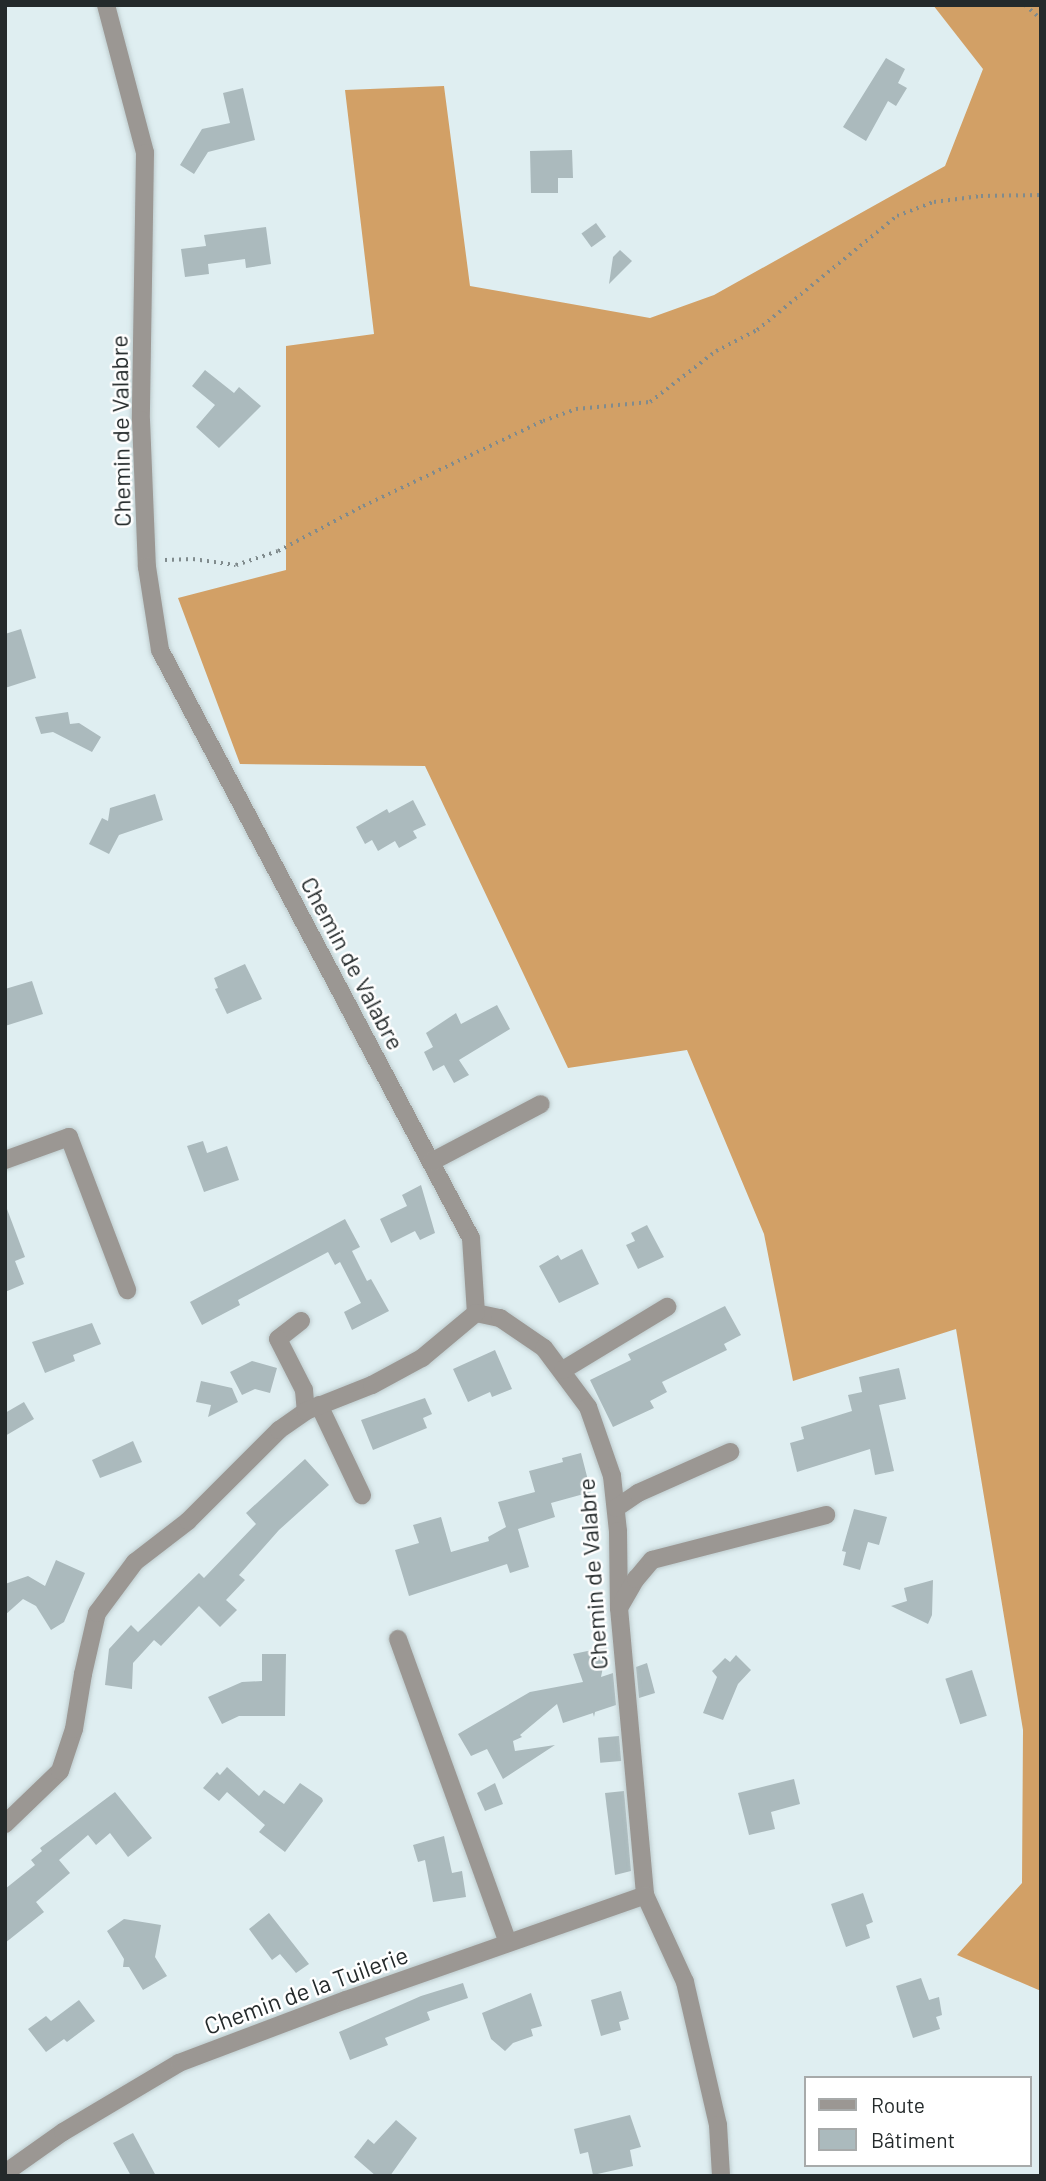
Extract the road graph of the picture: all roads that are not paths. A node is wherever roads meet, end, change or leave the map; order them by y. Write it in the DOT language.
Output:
graph roads {
  1 [pos="106,5"];
  2 [pos="541,1104"];
  3 [pos="5,1160"];
  4 [pos="431,1162"];
  5 [pos="127,1290"];
  6 [pos="667,1307"];
  7 [pos="476,1313"];
  8 [pos="301,1321"];
  9 [pos="563,1370"];
  10 [pos="313,1408"];
  11 [pos="730,1452"];
  12 [pos="362,1495"];
  13 [pos="616,1508"];
  14 [pos="826,1515"];
  15 [pos="619,1608"];
  16 [pos="398,1639"];
  17 [pos="5,1798"];
  18 [pos="12,1818"];
  19 [pos="645,1895"];
  20 [pos="508,1943"];
  21 [pos="5,2173"];
  22 [pos="721,2176"];
  1 -- 4 [label="street, Chemin de Valabre"];
  2 -- 4 [label="street"];
  3 -- 5 [label="street"];
  4 -- 7 [label="street, Chemin de Valabre"];
  6 -- 9 [label="street"];
  7 -- 9 [label="street, Chemin de Valabre"];
  7 -- 10 [label="street"];
  8 -- 10 [label="street"];
  9 -- 13 [label="street, Chemin de Valabre"];
  10 -- 12 [label="street"];
  10 -- 18 [label="street"];
  11 -- 13 [label="street"];
  13 -- 15 [label="street, Chemin de Valabre"];
  14 -- 15 [label="street"];
  15 -- 19 [label="street, Chemin de Valabre"];
  16 -- 20 [label="street"];
  17 -- 18 [label="street"];
  19 -- 20 [label="street, Chemin de la Tuilerie"];
  19 -- 22 [label="street, Chemin de Valabre"];
  20 -- 21 [label="street, Chemin de la Tuilerie"];
}
